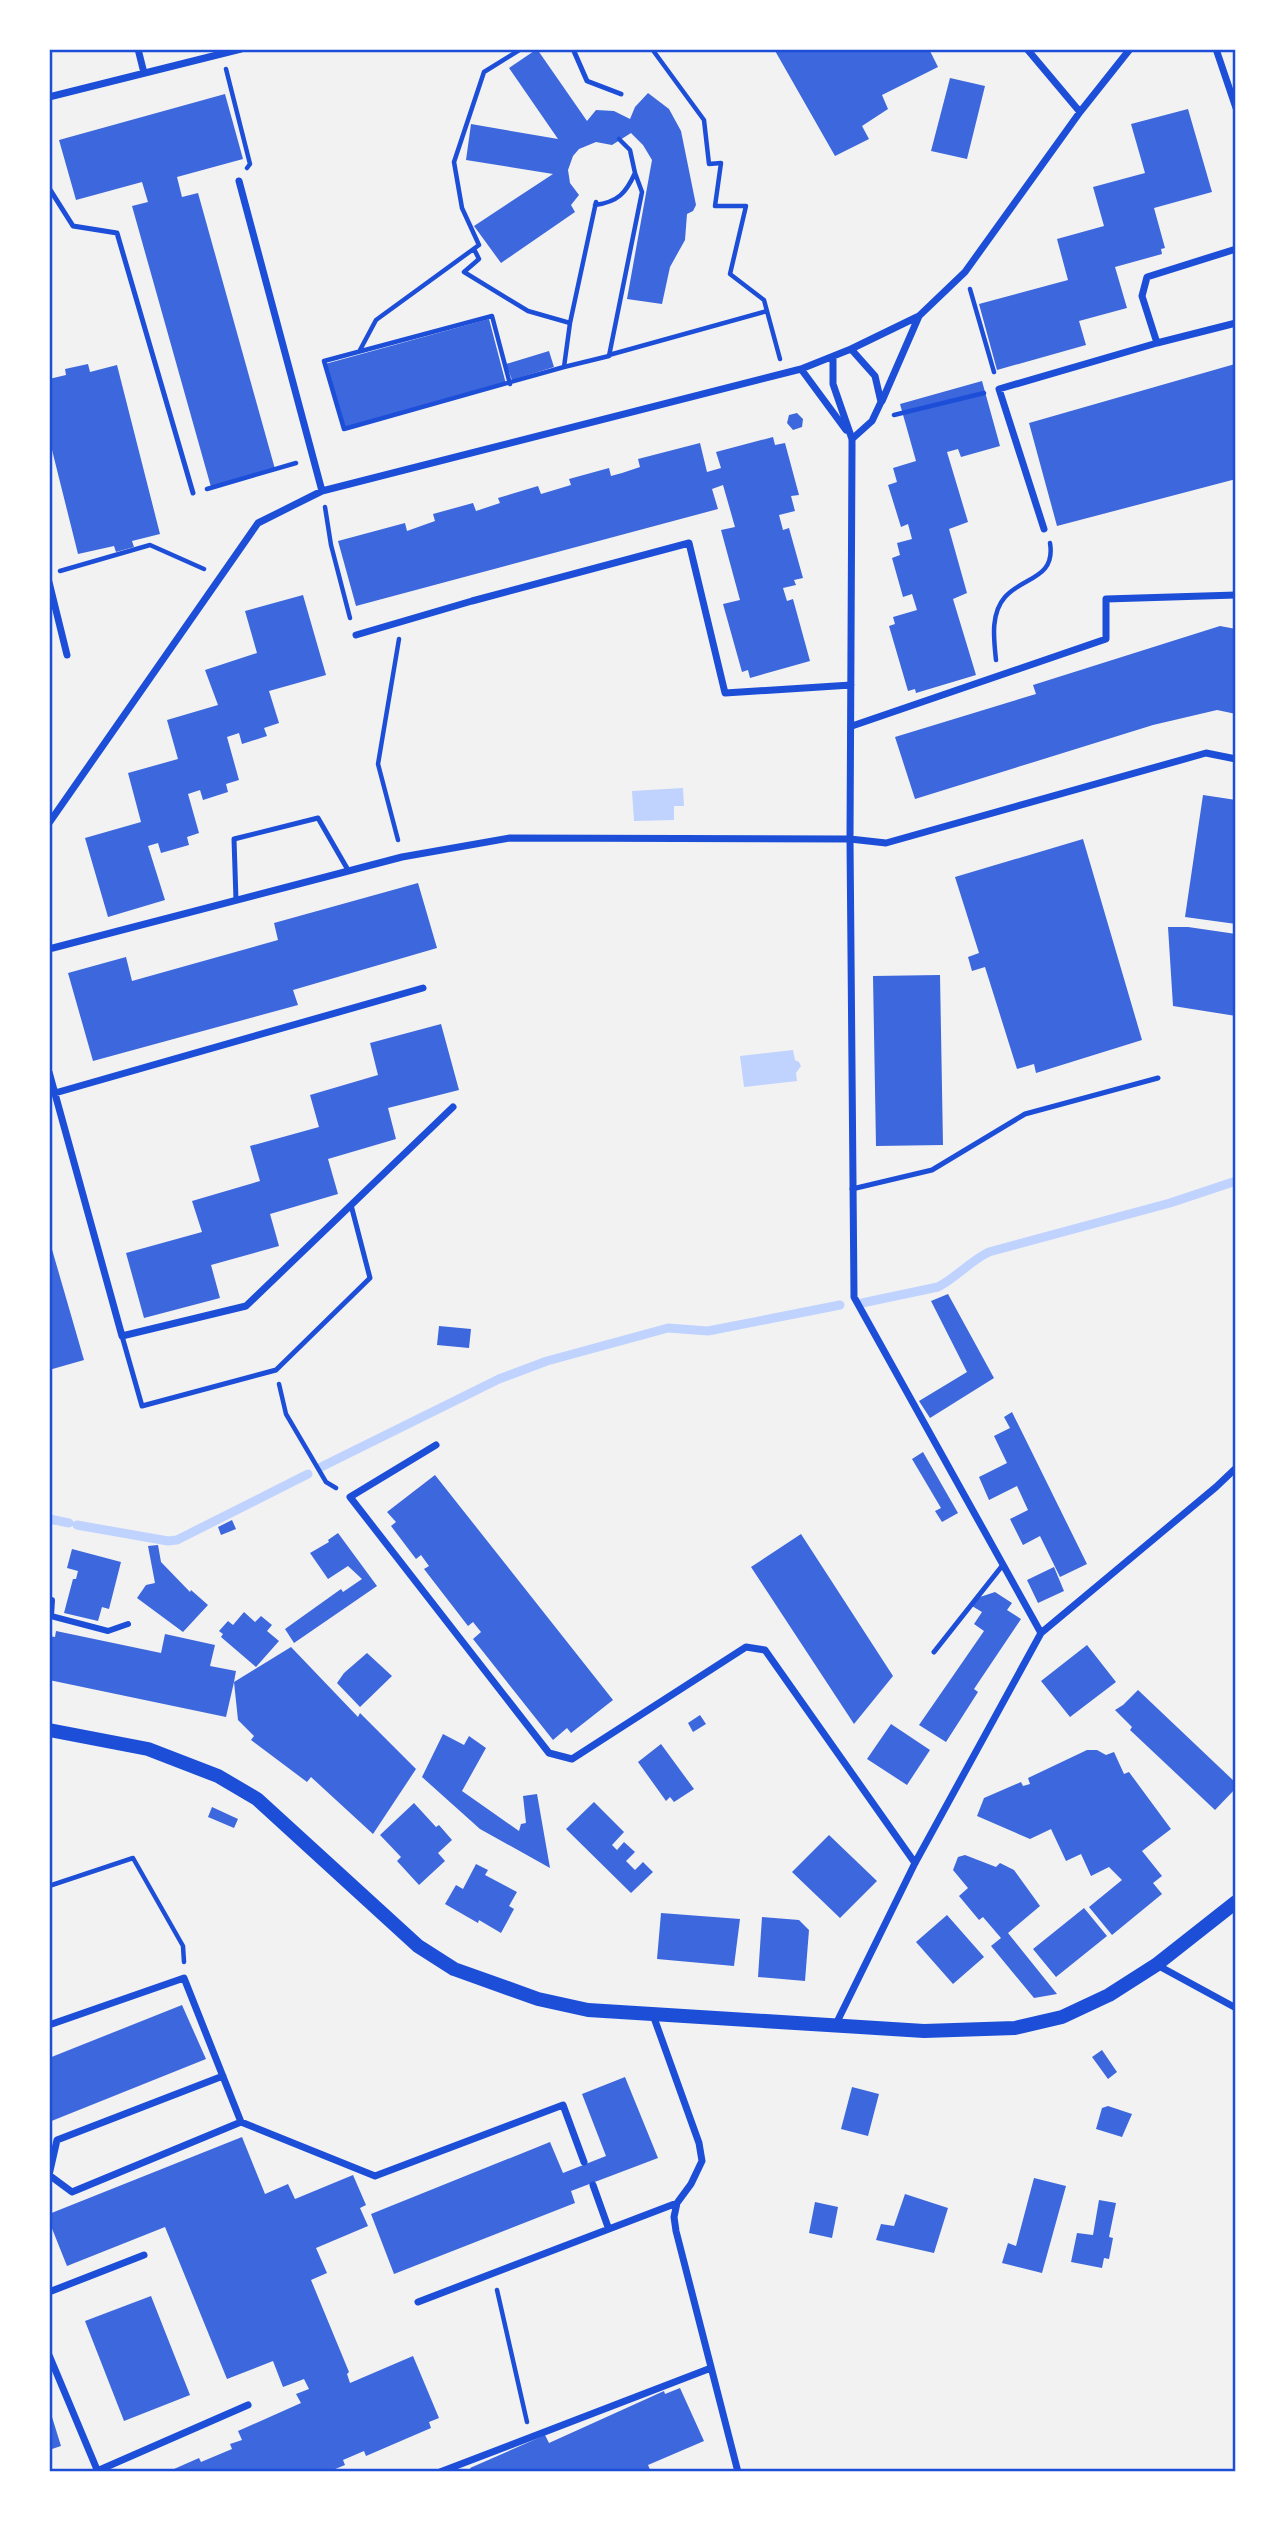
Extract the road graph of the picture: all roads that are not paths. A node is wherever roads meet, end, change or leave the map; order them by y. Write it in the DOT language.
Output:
graph roads {
  1 [pos="138,49"];
  2 [pos="241,49"];
  3 [pos="573,49"];
  4 [pos="1027,49"];
  5 [pos="1130,49"];
  6 [pos="1216,49"];
  7 [pos="144,73"];
  8 [pos="621,93"];
  9 [pos="49,97"];
  10 [pos="1236,107"];
  11 [pos="1080,112"];
  12 [pos="239,181"];
  13 [pos="49,188"];
  14 [pos="1236,249"];
  15 [pos="919,316"];
  16 [pos="1236,323"];
  17 [pos="1157,343"];
  18 [pos="851,349"];
  19 [pos="833,357"];
  20 [pos="801,369"];
  21 [pos="881,402"];
  22 [pos="852,439"];
  23 [pos="322,491"];
  24 [pos="193,493"];
  25 [pos="1044,529"];
  26 [pos="49,582"];
  27 [pos="1236,595"];
  28 [pos="356,635"];
  29 [pos="67,655"];
  30 [pos="851,685"];
  31 [pos="852,726"];
  32 [pos="1236,759"];
  33 [pos="49,823"];
  34 [pos="850,839"];
  35 [pos="348,870"];
  36 [pos="236,900"];
  37 [pos="49,949"];
  38 [pos="423,988"];
  39 [pos="49,1072"];
  40 [pos="1158,1078"];
  41 [pos="55,1093"];
  42 [pos="453,1107"];
  43 [pos="852,1189"];
  44 [pos="351,1205"];
  45 [pos="122,1336"];
  46 [pos="436,1445"];
  47 [pos="1236,1468"];
  48 [pos="1002,1566"];
  49 [pos="49,1600"];
  50 [pos="128,1624"];
  51 [pos="1041,1633"];
  52 [pos="934,1652"];
  53 [pos="49,1730"];
  54 [pos="915,1863"];
  55 [pos="1236,1902"];
  56 [pos="1156,1965"];
  57 [pos="1236,2008"];
  58 [pos="653,2015"];
  59 [pos="49,2025"];
  60 [pos="835,2027"];
  61 [pos="223,2077"];
  62 [pos="241,2122"];
  63 [pos="584,2162"];
  64 [pos="593,2185"];
  65 [pos="677,2203"];
  66 [pos="608,2227"];
  67 [pos="144,2255"];
  68 [pos="49,2292"];
  69 [pos="418,2302"];
  70 [pos="49,2355"];
  71 [pos="711,2368"];
  72 [pos="248,2405"];
  73 [pos="98,2471"];
  74 [pos="440,2472"];
  75 [pos="738,2472"];
  1 -- 7 [label="street"];
  2 -- 7 [label="street"];
  3 -- 8 [label="lane"];
  4 -- 11 [label="street"];
  5 -- 11 [label="street"];
  6 -- 10 [label="street"];
  7 -- 9 [label="street"];
  11 -- 15 [label="street"];
  12 -- 23 [label="street"];
  13 -- 24 [label="lane"];
  14 -- 17 [label="street"];
  15 -- 18 [label="street"];
  15 -- 21 [label="street"];
  16 -- 17 [label="street"];
  17 -- 25 [label="street"];
  18 -- 19 [label="street"];
  18 -- 21 [label="street"];
  19 -- 20 [label="street"];
  19 -- 22 [label="street"];
  20 -- 22 [label="street"];
  20 -- 23 [label="street"];
  21 -- 22 [label="street"];
  22 -- 30 [label="street"];
  23 -- 33 [label="street"];
  26 -- 29 [label="street"];
  27 -- 31 [label="street"];
  28 -- 30 [label="street"];
  30 -- 31 [label="street"];
  31 -- 34 [label="street"];
  32 -- 34 [label="street"];
  34 -- 35 [label="street"];
  34 -- 43 [label="street"];
  35 -- 36 [label="street"];
  35 -- 36 [label="lane"];
  36 -- 37 [label="street"];
  38 -- 41 [label="street"];
  39 -- 41 [label="street"];
  40 -- 43 [label="lane"];
  41 -- 45 [label="street"];
  42 -- 44 [label="street"];
  43 -- 48 [label="street"];
  44 -- 45 [label="street"];
  44 -- 45 [label="lane"];
  46 -- 54 [label="street"];
  47 -- 51 [label="street"];
  48 -- 51 [label="street"];
  48 -- 52 [label="lane"];
  49 -- 50 [label="street"];
  51 -- 54 [label="street"];
  53 -- 58 [label="main road"];
  54 -- 60 [label="street"];
  55 -- 56 [label="main road"];
  56 -- 57 [label="street"];
  56 -- 60 [label="main road"];
  58 -- 60 [label="main road"];
  58 -- 65 [label="street"];
  59 -- 61 [label="street"];
  61 -- 62 [label="street"];
  61 -- 62 [label="street"];
  62 -- 63 [label="street"];
  64 -- 66 [label="street"];
  65 -- 66 [label="street"];
  65 -- 71 [label="street"];
  66 -- 69 [label="street"];
  67 -- 68 [label="street"];
  70 -- 73 [label="street"];
  71 -- 74 [label="street"];
  71 -- 75 [label="street"];
  72 -- 73 [label="street"];
}
